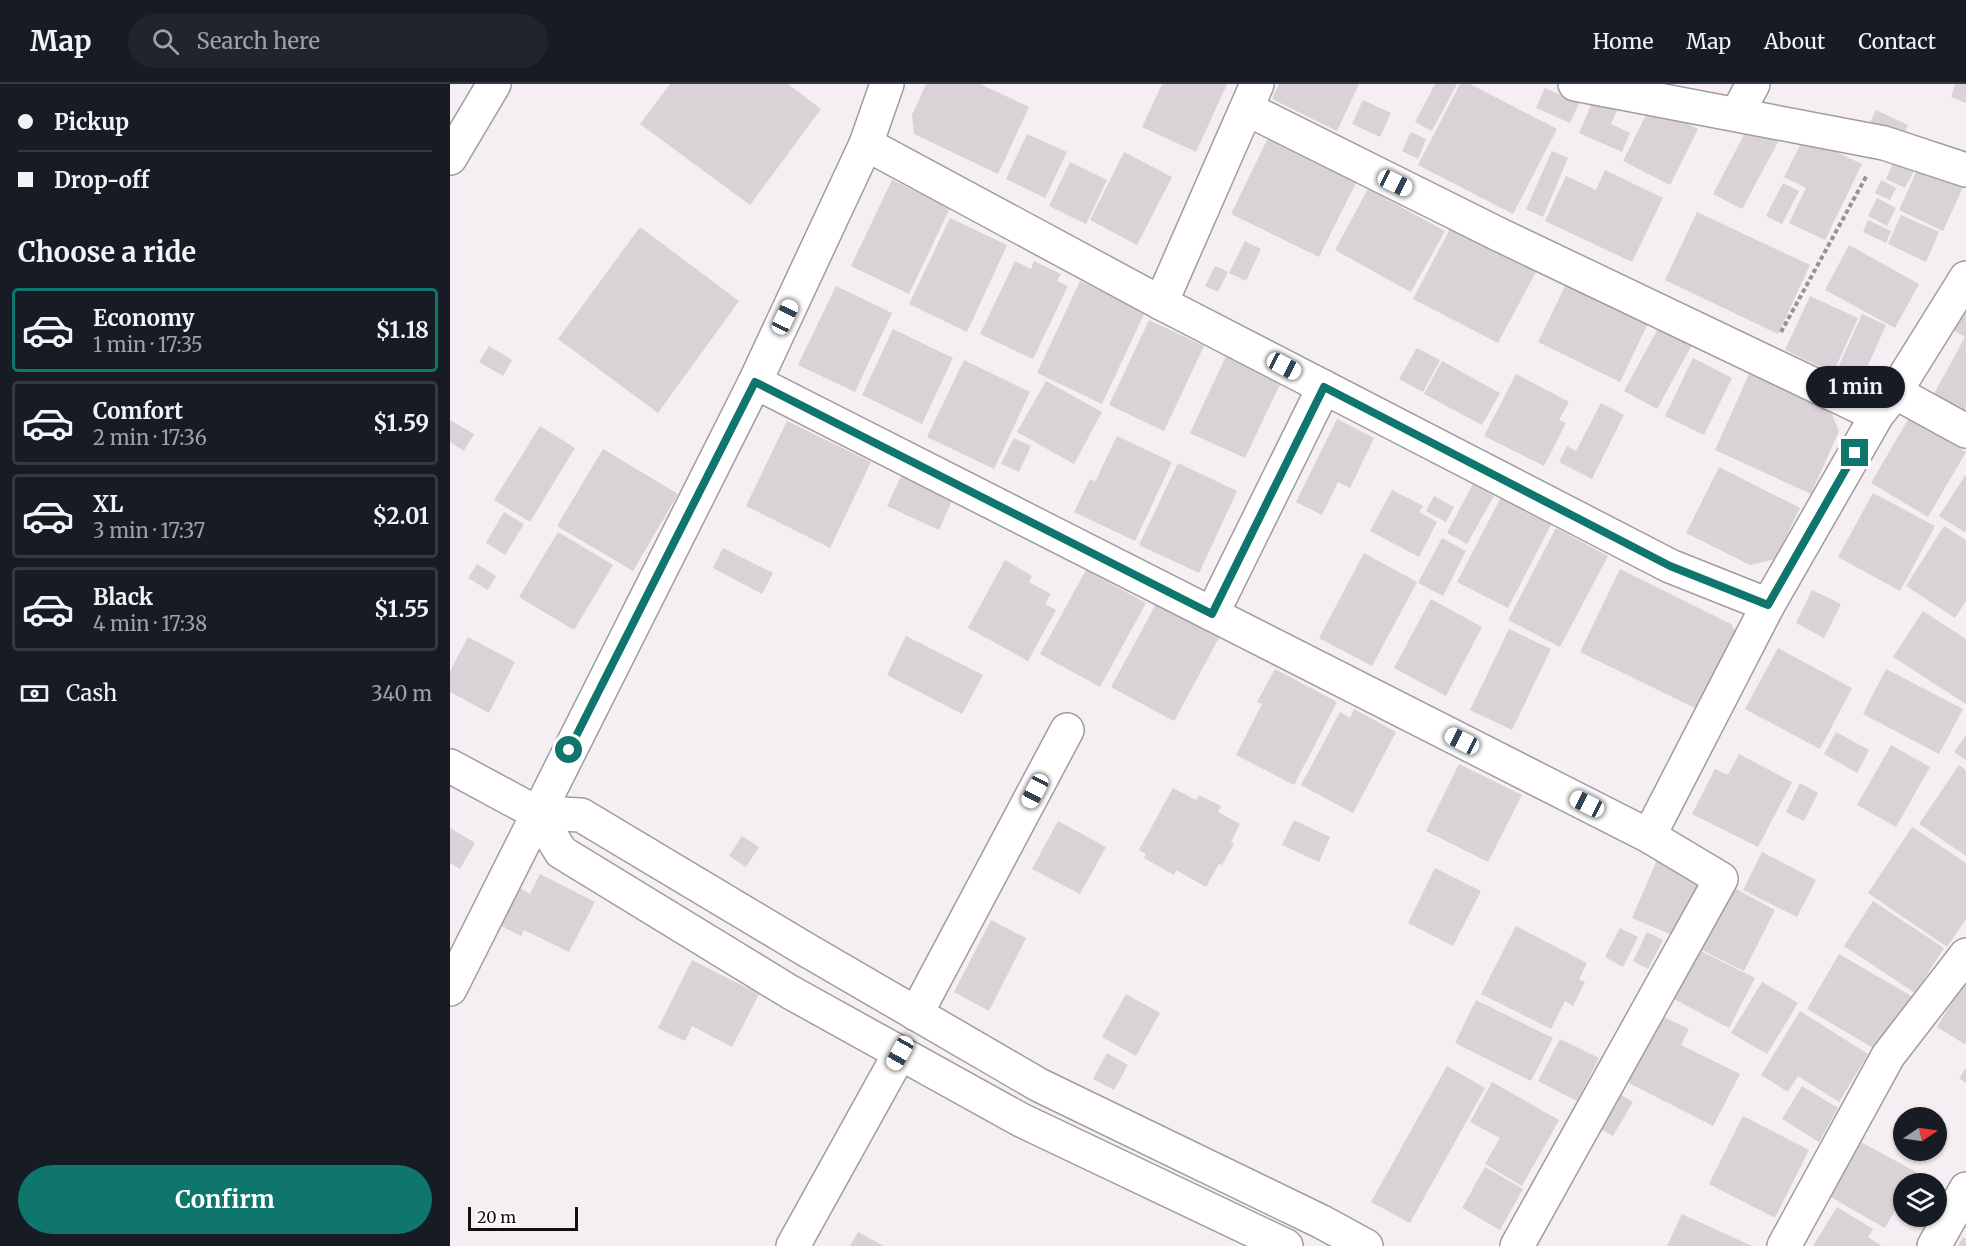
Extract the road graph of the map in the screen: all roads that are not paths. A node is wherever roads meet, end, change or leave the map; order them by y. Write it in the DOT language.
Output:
graph roads {
  1 [pos="494,84"];
  2 [pos="1575,84"];
  3 [pos="1753,84"];
  4 [pos="874,89"];
  5 [pos="1252,96"];
  6 [pos="1737,114"];
  7 [pos="866,144"];
  8 [pos="450,158"];
  9 [pos="1966,170"];
  10 [pos="1966,278"];
  11 [pos="1161,303"];
  12 [pos="755,382"];
  13 [pos="1324,387"];
  14 [pos="1886,404"];
  15 [pos="1966,431"];
  16 [pos="1768,605"];
  17 [pos="1212,614"];
  18 [pos="1067,730"];
  19 [pos="450,766"];
  20 [pos="537,813"];
  21 [pos="1649,836"];
  22 [pos="1966,955"];
  23 [pos="450,989"];
  24 [pos="916,1014"];
  25 [pos="900,1053"];
  26 [pos="1966,1189"];
  27 [pos="794,1246"];
  28 [pos="1286,1246"];
  29 [pos="1366,1246"];
  30 [pos="1517,1246"];
  31 [pos="1784,1246"];
  32 [pos="1934,1246"];
  1 -- 8 [label="street"];
  2 -- 6 [label="street"];
  3 -- 6 [label="street"];
  4 -- 7 [label="street"];
  5 -- 11 [label="street"];
  5 -- 14 [label="street"];
  6 -- 9 [label="street"];
  7 -- 11 [label="street"];
  7 -- 12 [label="street"];
  10 -- 14 [label="street"];
  11 -- 13 [label="street"];
  12 -- 17 [label="street"];
  12 -- 20 [label="street"];
  13 -- 16 [label="street"];
  13 -- 17 [label="street"];
  14 -- 15 [label="street"];
  14 -- 16 [label="street"];
  16 -- 21 [label="street"];
  17 -- 21 [label="street"];
  18 -- 24 [label="street"];
  19 -- 20 [label="street"];
  20 -- 23 [label="street"];
  20 -- 24 [label="street"];
  20 -- 25 [label="street"];
  21 -- 30 [label="street"];
  22 -- 31 [label="street"];
  24 -- 29 [label="street"];
  25 -- 27 [label="street"];
  25 -- 28 [label="street"];
  26 -- 32 [label="street"];
}
